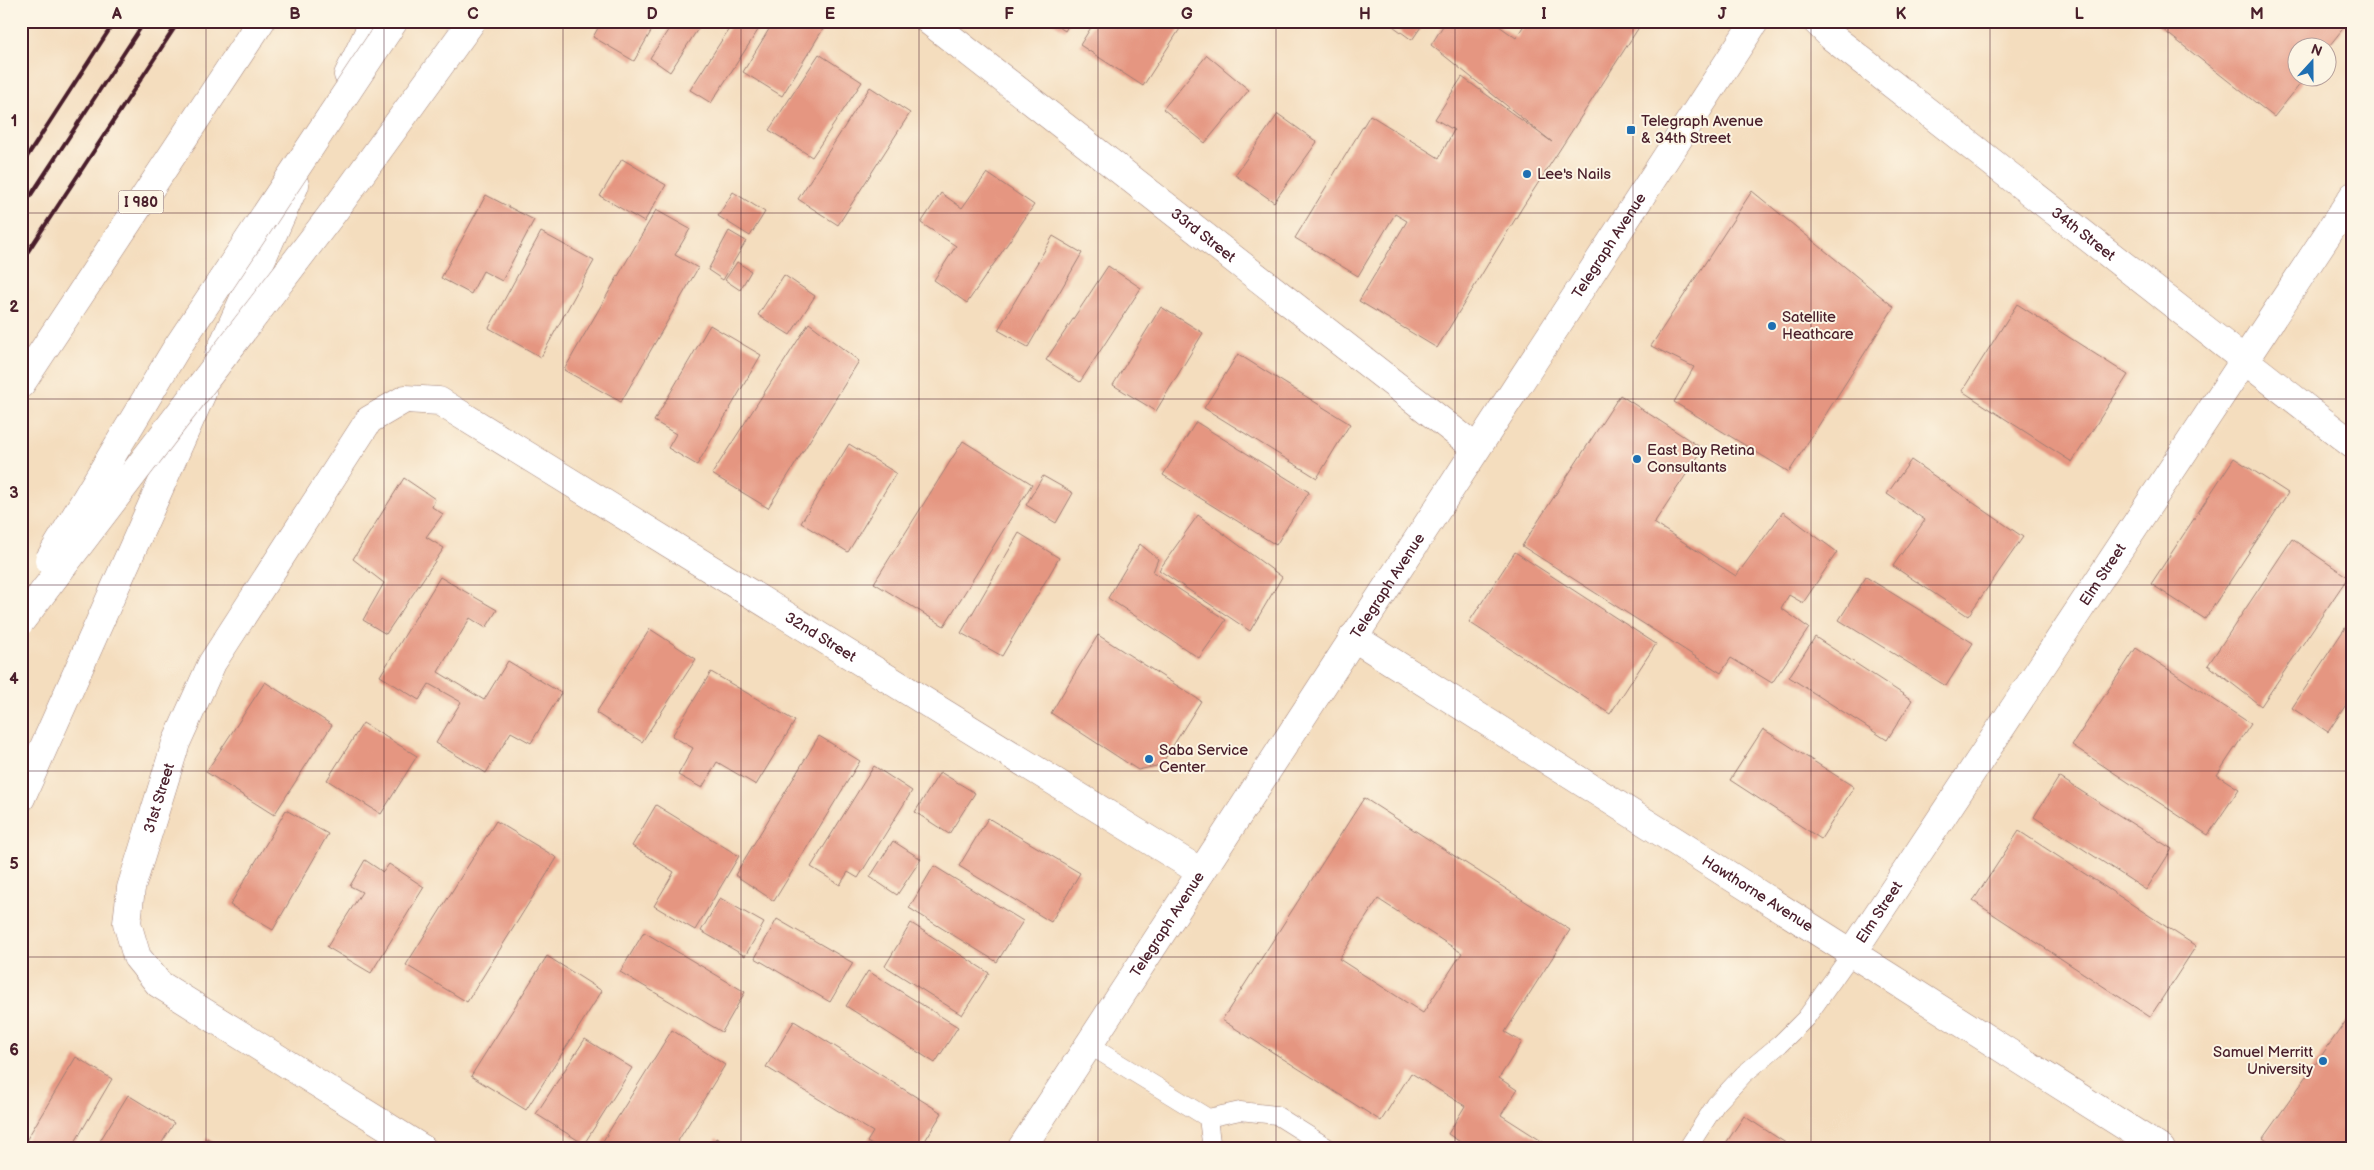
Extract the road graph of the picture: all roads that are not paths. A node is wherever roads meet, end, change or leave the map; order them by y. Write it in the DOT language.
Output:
graph roads {
  1 [pos="261,21"];
  2 [pos="374,21"];
  3 [pos="394,21"];
  4 [pos="472,21"];
  5 [pos="929,21"];
  6 [pos="1755,21"];
  7 [pos="1816,21"];
  8 [pos="2353,196"];
  9 [pos="2244,361"];
  10 [pos="21,384"];
  11 [pos="439,401"];
  12 [pos="2353,445"];
  13 [pos="1476,448"];
  14 [pos="21,606"];
  15 [pos="21,621"];
  16 [pos="1353,637"];
  17 [pos="21,798"];
  18 [pos="1201,872"];
  19 [pos="1852,953"];
  20 [pos="1089,1045"];
  21 [pos="1208,1118"];
  22 [pos="423,1149"];
  23 [pos="1021,1149"];
  24 [pos="1214,1149"];
  25 [pos="1330,1149"];
  26 [pos="1686,1149"];
  27 [pos="2161,1149"];
  1 -- 10 [label="main road, I 980"];
  2 -- 17 [label="main road"];
  3 -- 14 [label="main road, bridge"];
  4 -- 15 [label="main road, bridge"];
  5 -- 13 [label="main road, 33rd Street"];
  6 -- 13 [label="main road, Telegraph Avenue"];
  7 -- 9 [label="main road, 34th Street"];
  8 -- 9 [label="main road, Elm Street"];
  9 -- 12 [label="main road, 34th Street"];
  9 -- 19 [label="main road, Elm Street"];
  11 -- 18 [label="main road, 32nd Street"];
  11 -- 22 [label="main road, 31st Street"];
  13 -- 16 [label="main road, Telegraph Avenue"];
  16 -- 18 [label="main road, Telegraph Avenue"];
  16 -- 19 [label="main road, Hawthorne Avenue"];
  18 -- 20 [label="main road, Telegraph Avenue"];
  19 -- 26 [label="lane"];
  19 -- 27 [label="main road, Hawthorne Avenue"];
  20 -- 21 [label="lane"];
  20 -- 23 [label="main road, Telegraph Avenue"];
  21 -- 24 [label="lane"];
  21 -- 25 [label="lane"];
}
